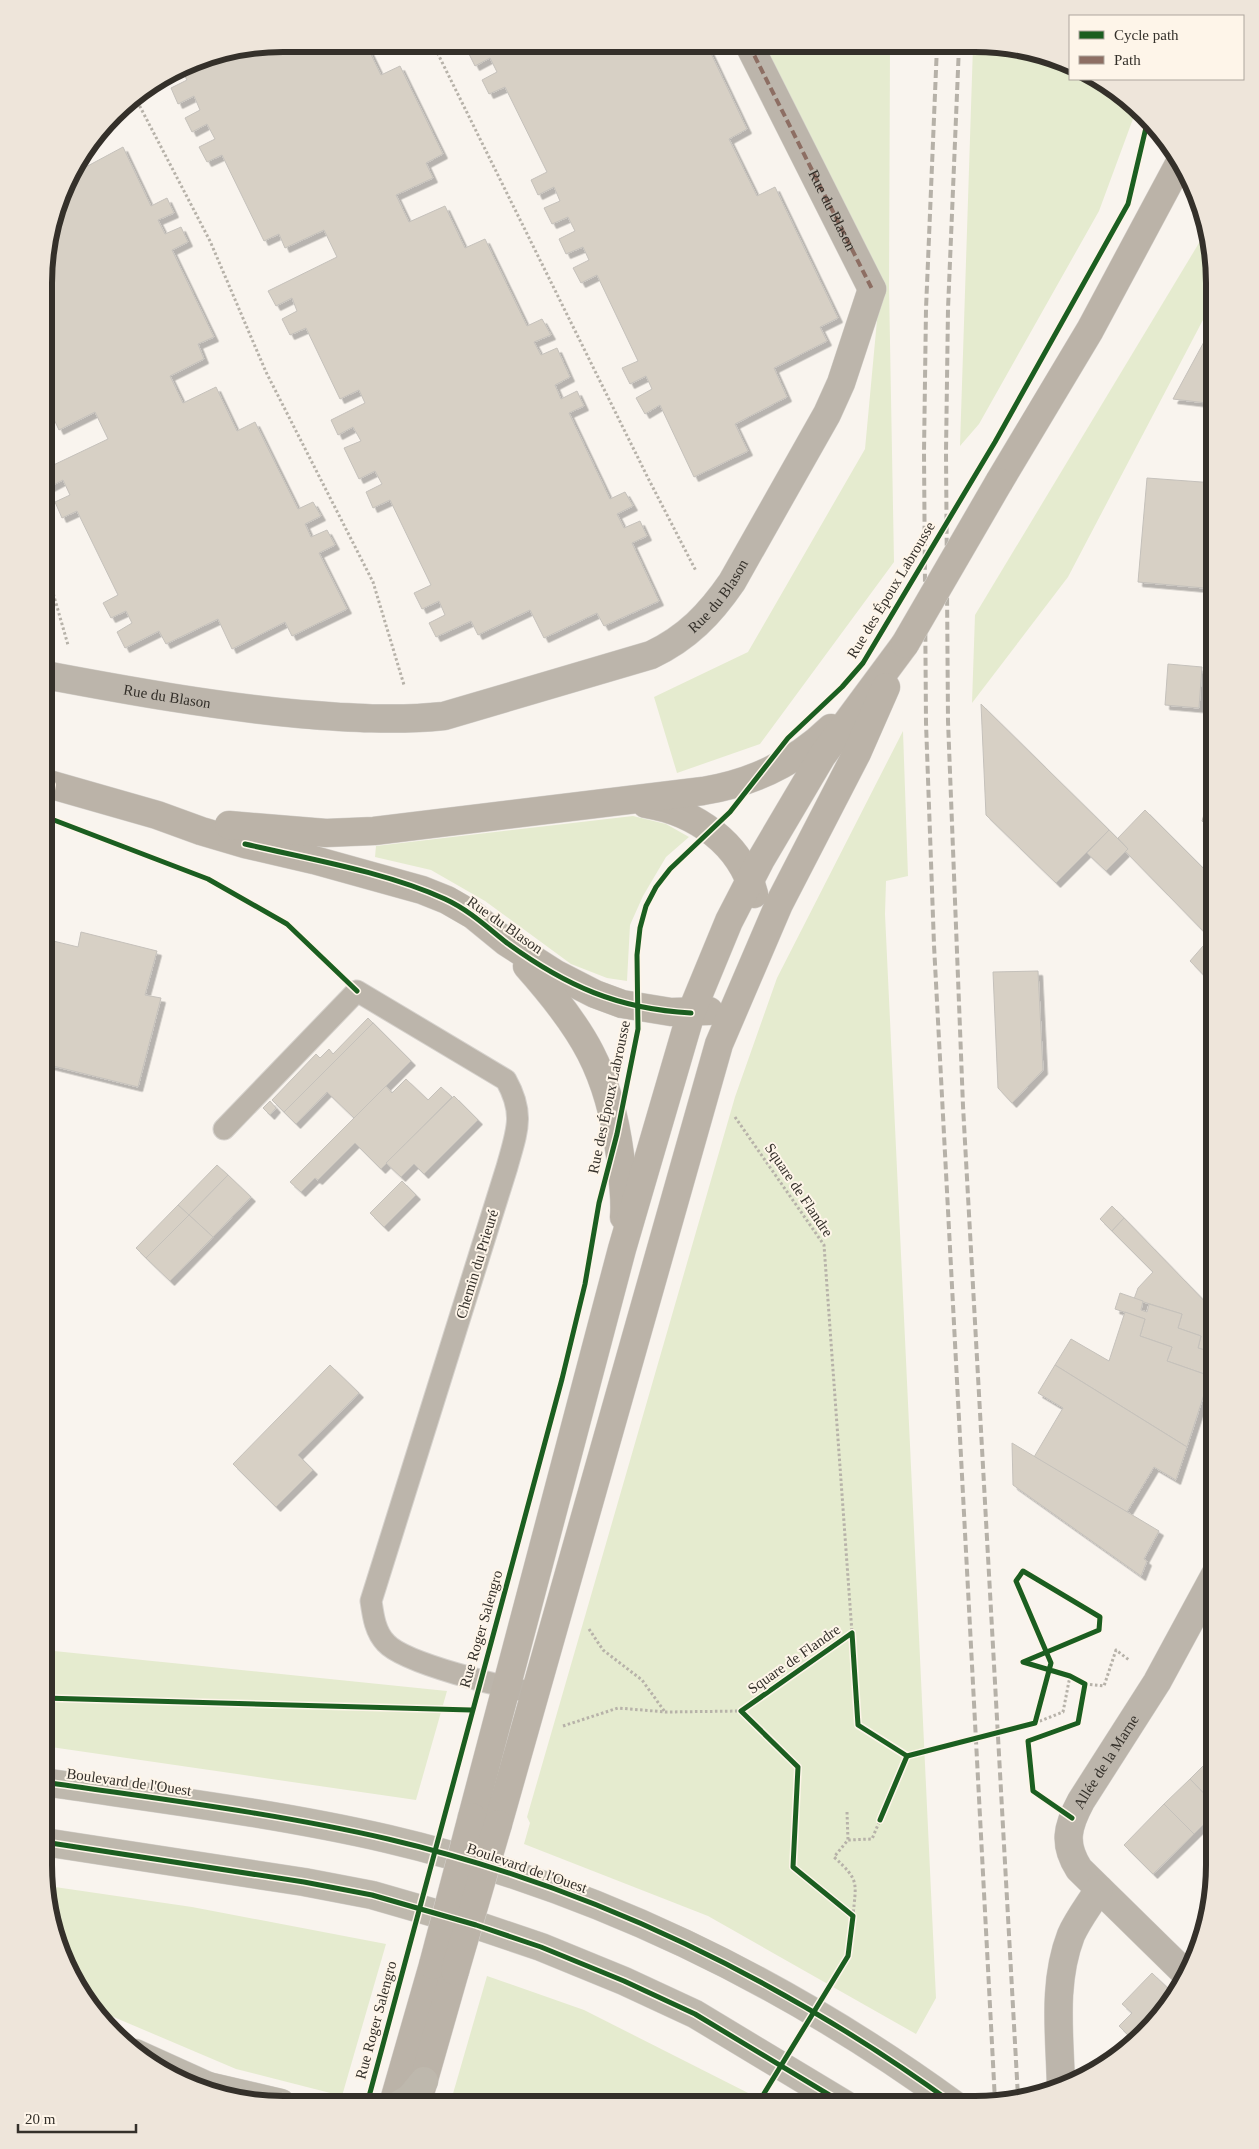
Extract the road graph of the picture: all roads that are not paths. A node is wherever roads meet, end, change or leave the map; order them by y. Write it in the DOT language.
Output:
graph roads {
  1 [pos="754,52"];
  2 [pos="1176,169"];
  3 [pos="1186,188"];
  4 [pos="1090,330"];
  5 [pos="905,644"];
  6 [pos="52,676"];
  7 [pos="868,692"];
  8 [pos="52,785"];
  9 [pos="620,801"];
  10 [pos="157,815"];
  11 [pos="750,880"];
  12 [pos="506,942"];
  13 [pos="750,968"];
  14 [pos="691,1013"];
  15 [pos="224,1129"];
  16 [pos="622,1248"];
  17 [pos="1206,1596"];
  18 [pos="505,1687"];
  19 [pos="535,1693"];
  20 [pos="52,1783"];
  21 [pos="52,1843"];
  22 [pos="1099,1889"];
  23 [pos="444,1968"];
  24 [pos="1182,1970"];
  25 [pos="1061,2080"];
  26 [pos="420,2092"];
  27 [pos="396,2096"];
  28 [pos="831,2096"];
  29 [pos="942,2096"];
  1 -- 6 [label="street, Rue du Blason"];
  2 -- 4 [label="main road"];
  3 -- 4 [label="main road"];
  4 -- 5 [label="main road, bridge"];
  5 -- 7 [label="main road"];
  5 -- 13 [label="main road"];
  7 -- 9 [label="main road, Rue du Blason"];
  7 -- 11 [label="main road"];
  8 -- 10 [label="main road, Rue du Blason"];
  9 -- 10 [label="main road, Rue du Blason"];
  9 -- 11 [label="main road, Rue du Blason"];
  10 -- 12 [label="main road, Rue du Blason"];
  11 -- 13 [label="main road, Rue du Blason"];
  11 -- 14 [label="main road"];
  12 -- 14 [label="main road, Rue du Blason"];
  12 -- 16 [label="main road, Rue du Blason"];
  13 -- 14 [label="main road, Rue du Blason"];
  13 -- 19 [label="main road"];
  14 -- 16 [label="main road"];
  15 -- 18 [label="lane, Chemin du Prieuré"];
  16 -- 18 [label="main road"];
  17 -- 22 [label="street, Allée de la Marne"];
  18 -- 19 [label="lane, Chemin du Prieuré"];
  18 -- 23 [label="main road, bridge"];
  19 -- 23 [label="main road, bridge"];
  20 -- 29 [label="main road, Boulevard de l'Ouest"];
  21 -- 28 [label="main road"];
  22 -- 24 [label="street, Allée de la Marne"];
  22 -- 25 [label="street"];
  23 -- 26 [label="main road"];
  23 -- 27 [label="main road"];
}
